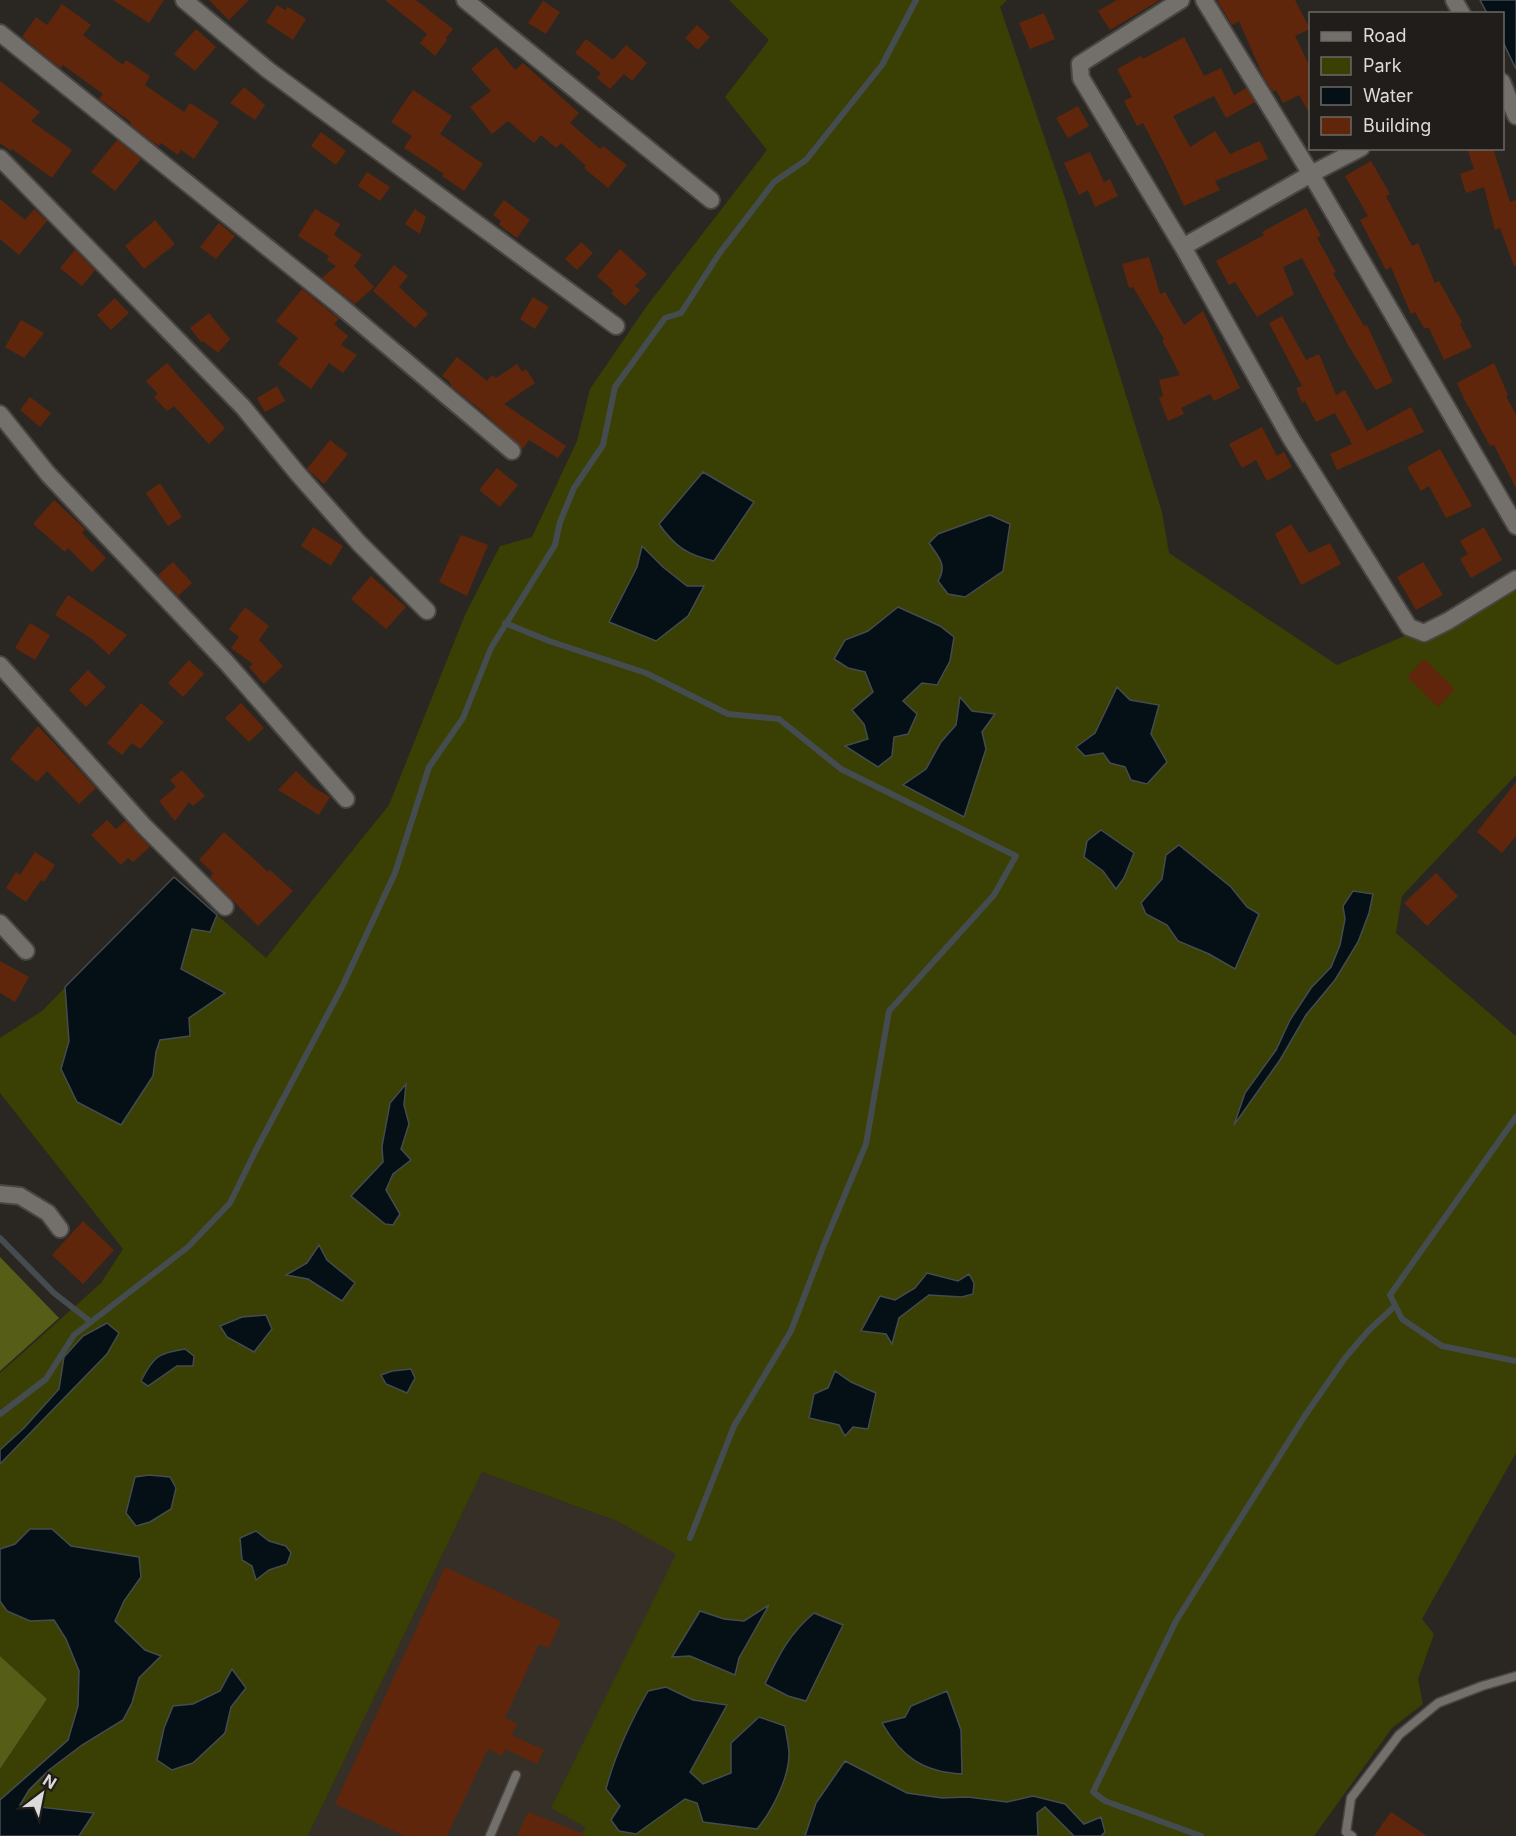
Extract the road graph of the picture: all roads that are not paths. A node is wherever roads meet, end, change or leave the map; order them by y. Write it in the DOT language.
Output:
graph roads {
  1 [pos="184,0"];
  2 [pos="465,0"];
  3 [pos="1181,0"];
  4 [pos="1204,0"];
  5 [pos="0,33"];
  6 [pos="1504,85"];
  7 [pos="1516,116"];
  8 [pos="1356,150"];
  9 [pos="0,158"];
  10 [pos="1311,174"];
  11 [pos="711,200"];
  12 [pos="1183,247"];
  13 [pos="616,326"];
  14 [pos="0,414"];
  15 [pos="512,451"];
  16 [pos="1516,526"];
  17 [pos="1516,579"];
  18 [pos="427,611"];
  19 [pos="0,665"];
  20 [pos="346,799"];
  21 [pos="225,907"];
  22 [pos="0,922"];
  23 [pos="26,951"];
  24 [pos="0,1194"];
  25 [pos="60,1229"];
  26 [pos="1516,1676"];
  27 [pos="516,1775"];
  28 [pos="490,1836"];
  29 [pos="1352,1836"];
  1 -- 13 [label="street"];
  2 -- 11 [label="street"];
  3 -- 12 [label="street"];
  4 -- 10 [label="street"];
  5 -- 15 [label="street"];
  6 -- 7 [label="street"];
  8 -- 10 [label="street"];
  9 -- 18 [label="street"];
  10 -- 12 [label="street"];
  10 -- 16 [label="street"];
  12 -- 17 [label="street"];
  14 -- 20 [label="street"];
  19 -- 21 [label="street"];
  22 -- 23 [label="street"];
  24 -- 25 [label="street"];
  26 -- 29 [label="lane"];
  27 -- 28 [label="lane"];
}
